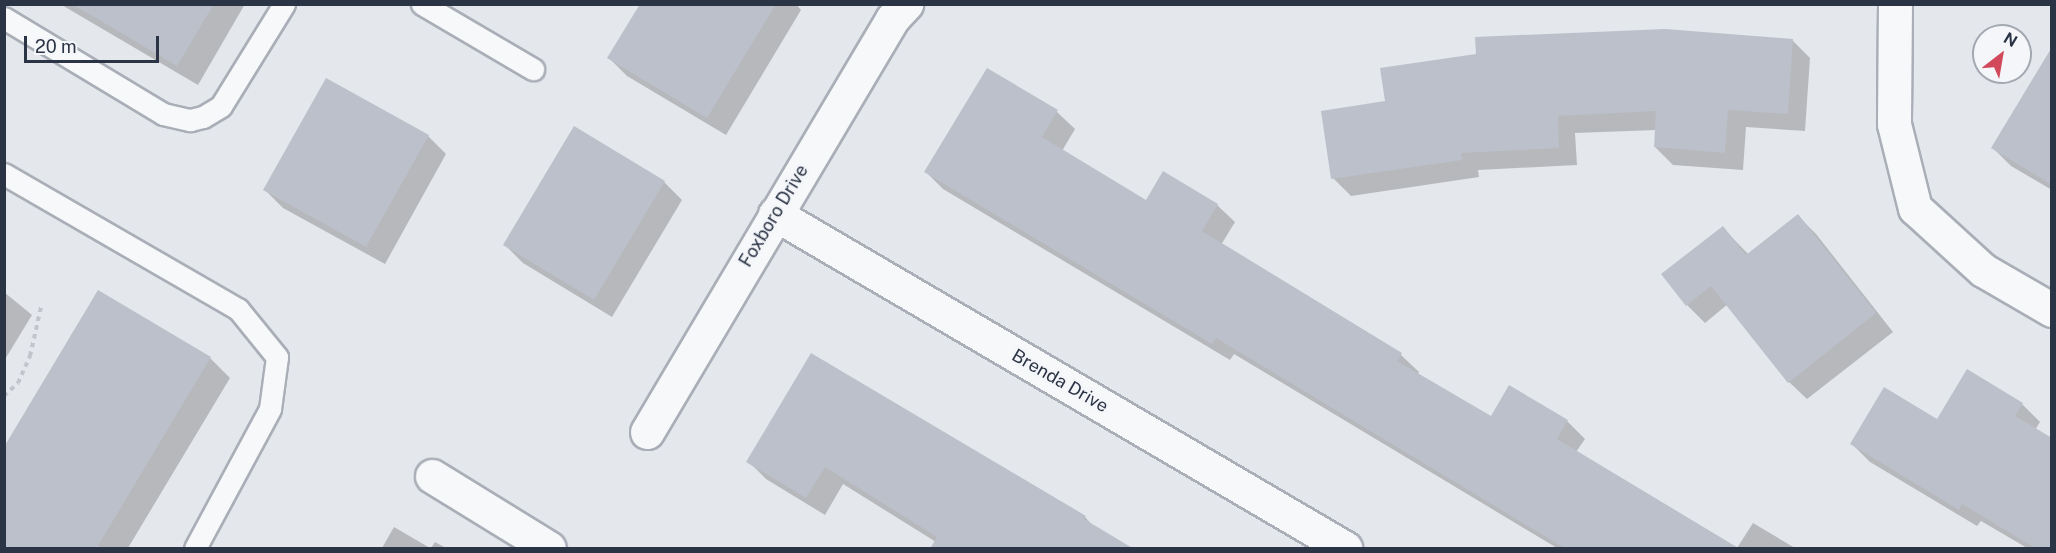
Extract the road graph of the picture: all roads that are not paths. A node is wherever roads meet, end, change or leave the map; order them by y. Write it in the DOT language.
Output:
graph roads {
  1 [pos="284,4"];
  2 [pos="422,4"];
  3 [pos="906,4"];
  4 [pos="1895,4"];
  5 [pos="4,18"];
  6 [pos="533,69"];
  7 [pos="4,174"];
  8 [pos="775,214"];
  9 [pos="2052,310"];
  10 [pos="647,432"];
  11 [pos="432,476"];
  12 [pos="195,549"];
  13 [pos="549,549"];
  14 [pos="1345,549"];
  1 -- 5 [label="lane"];
  2 -- 6 [label="lane"];
  3 -- 8 [label="street, Foxboro Drive"];
  4 -- 9 [label="street"];
  7 -- 12 [label="lane"];
  8 -- 10 [label="street, Foxboro Drive"];
  8 -- 14 [label="street, Brenda Drive"];
  11 -- 13 [label="street"];
}
